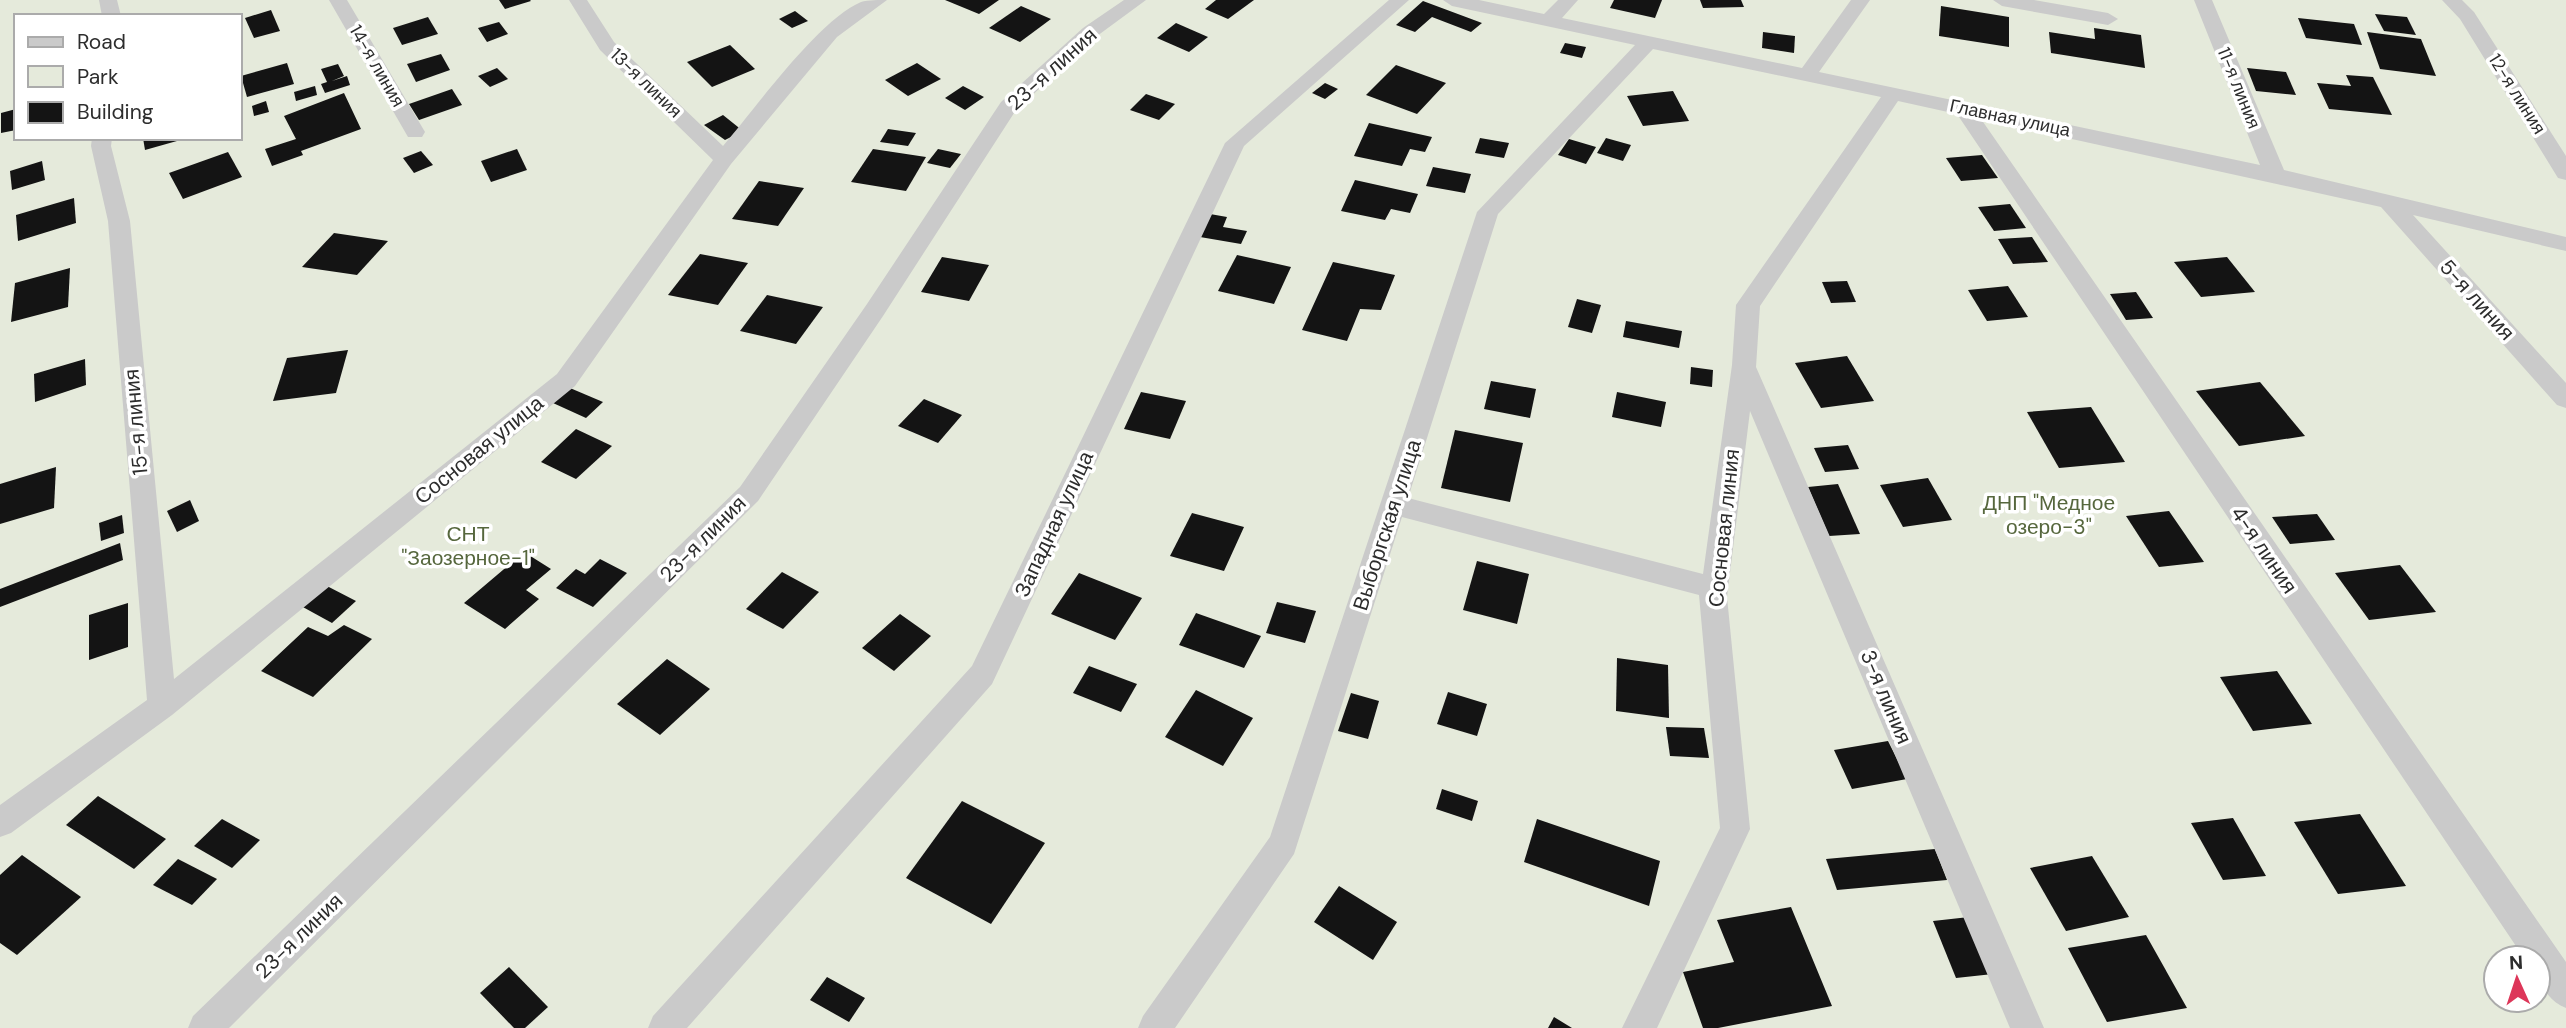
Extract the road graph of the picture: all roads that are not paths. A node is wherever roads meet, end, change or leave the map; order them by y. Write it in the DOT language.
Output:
graph roads {
  1 [pos="338,0"];
  2 [pos="578,0"];
  3 [pos="878,0"];
  4 [pos="1137,0"];
  5 [pos="1401,0"];
  6 [pos="1452,0"];
  7 [pos="1569,0"];
  8 [pos="1861,0"];
  9 [pos="2002,0"];
  10 [pos="2203,0"];
  11 [pos="2451,0"];
  12 [pos="848,7"];
  13 [pos="2468,16"];
  14 [pos="2108,19"];
  15 [pos="1547,21"];
  16 [pos="1647,43"];
  17 [pos="1806,76"];
  18 [pos="1894,93"];
  19 [pos="1963,108"];
  20 [pos="415,132"];
  21 [pos="102,140"];
  22 [pos="724,159"];
  23 [pos="2566,173"];
  24 [pos="2275,175"];
  25 [pos="2388,201"];
  26 [pos="2566,244"];
  27 [pos="1744,365"];
  28 [pos="2566,399"];
  29 [pos="1394,505"];
  30 [pos="1714,588"];
  31 [pos="162,706"];
  32 [pos="0,823"];
  33 [pos="2566,991"];
  34 [pos="205,1028"];
  35 [pos="666,1028"];
  36 [pos="1155,1028"];
  37 [pos="1639,1028"];
  38 [pos="2027,1028"];
  1 -- 20 [label="street, 14-я линия"];
  2 -- 22 [label="street, 13-я линия"];
  3 -- 12 [label="street, Сосновая улица"];
  4 -- 34 [label="street, 23-я линия"];
  5 -- 35 [label="street, Западная улица"];
  6 -- 15 [label="street, Главная улица"];
  7 -- 15 [label="street"];
  8 -- 17 [label="street"];
  9 -- 14 [label="street"];
  10 -- 24 [label="street, 11-я линия"];
  11 -- 13 [label="street"];
  12 -- 22 [label="street, Сосновая улица"];
  13 -- 23 [label="street, 12-я линия"];
  15 -- 16 [label="street, Главная улица"];
  16 -- 17 [label="street, Главная улица"];
  16 -- 29 [label="street, Выборгская улица"];
  17 -- 18 [label="street, Главная улица"];
  18 -- 19 [label="street, Главная улица"];
  18 -- 27 [label="street, Сосновая линия"];
  19 -- 24 [label="street, Главная улица"];
  19 -- 33 [label="street, 4-я линия"];
  21 -- 31 [label="street, 15-я линия"];
  22 -- 31 [label="street, Сосновая улица"];
  24 -- 25 [label="street, Главная улица"];
  25 -- 26 [label="street, Главная улица"];
  25 -- 28 [label="street, 5-я линия"];
  27 -- 30 [label="street, Сосновая линия"];
  27 -- 38 [label="street, 3-я линия"];
  29 -- 30 [label="street"];
  29 -- 36 [label="street, Выборгская улица"];
  30 -- 37 [label="street, Сосновая линия"];
  31 -- 32 [label="street, Сосновая улица"];
}
